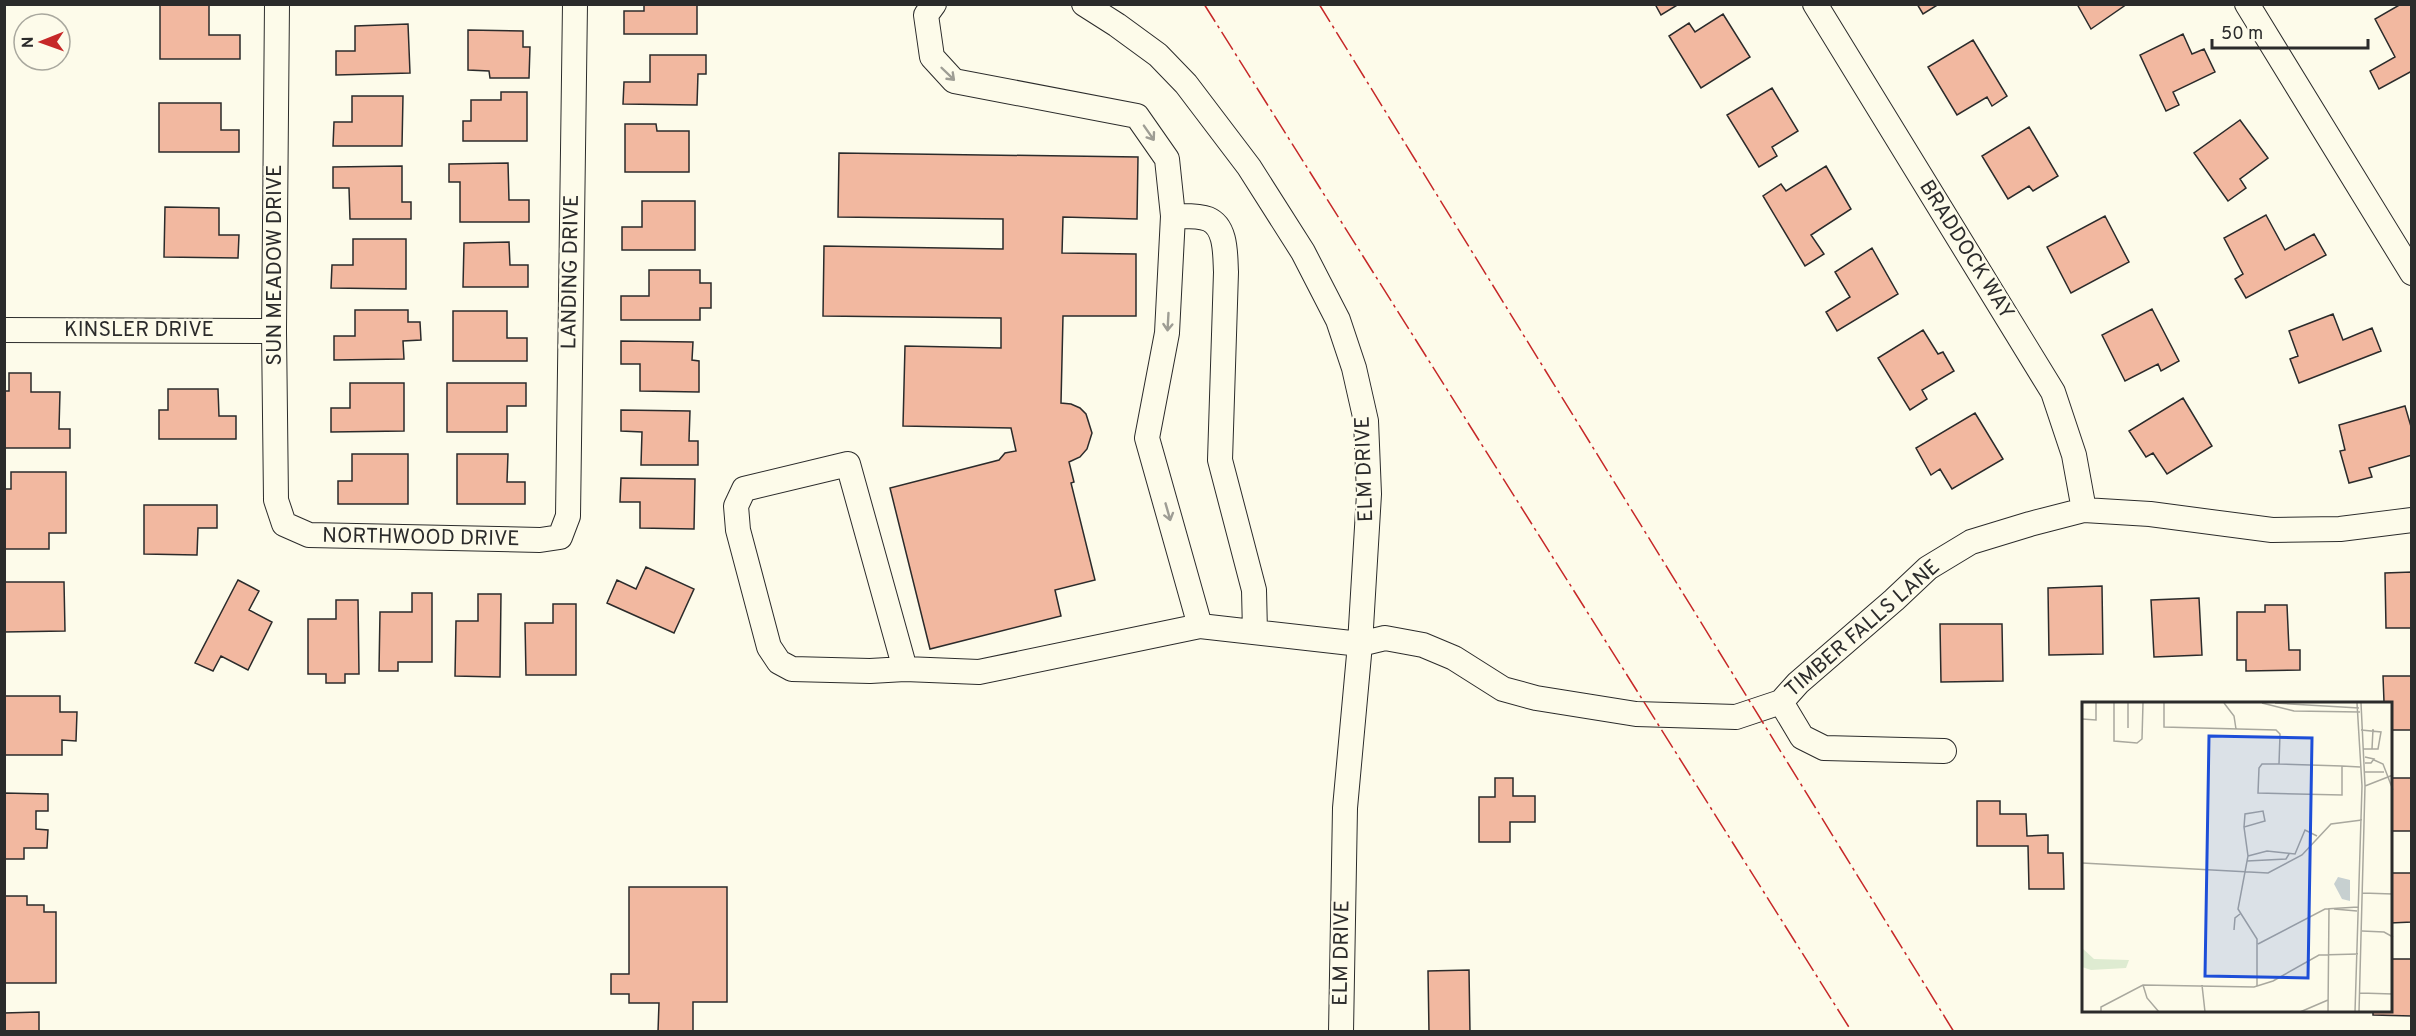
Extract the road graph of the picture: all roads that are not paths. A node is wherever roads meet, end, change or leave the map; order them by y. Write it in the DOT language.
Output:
graph roads {
  1 [pos="277,4"];
  2 [pos="574,4"];
  3 [pos="934,4"];
  4 [pos="1084,4"];
  5 [pos="1815,4"];
  6 [pos="2247,4"];
  7 [pos="1173,216"];
  8 [pos="2412,273"];
  9 [pos="4,330"];
  10 [pos="274,331"];
  11 [pos="2084,510"];
  12 [pos="2412,520"];
  13 [pos="284,524"];
  14 [pos="560,537"];
  15 [pos="1200,626"];
  16 [pos="1255,633"];
  17 [pos="1360,644"];
  18 [pos="905,669"];
  19 [pos="1781,702"];
  20 [pos="1944,751"];
  21 [pos="1341,1032"];
  1 -- 10 [label="street, SUN MEADOW DRIVE"];
  2 -- 14 [label="street, LANDING DRIVE"];
  3 -- 7 [label="street, one-way"];
  4 -- 17 [label="street, ELM DRIVE"];
  5 -- 11 [label="street, BRADDOCK WAY"];
  6 -- 8 [label="street"];
  7 -- 15 [label="street, one-way"];
  7 -- 16 [label="street"];
  9 -- 10 [label="street, KINSLER DRIVE"];
  10 -- 13 [label="street, SUN MEADOW DRIVE"];
  11 -- 12 [label="street, TIMBER FALLS LANE"];
  11 -- 19 [label="street, TIMBER FALLS LANE"];
  13 -- 14 [label="street, NORTHWOOD DRIVE"];
  15 -- 16 [label="street, TIMBER FALLS LANE"];
  15 -- 18 [label="street, TIMBER FALLS LANE"];
  16 -- 17 [label="street, TIMBER FALLS LANE"];
  17 -- 19 [label="street, TIMBER FALLS LANE"];
  17 -- 21 [label="street, ELM DRIVE"];
  18 -- 18 [label="street, TIMBER FALLS LANE"];
  19 -- 20 [label="street"];
}
